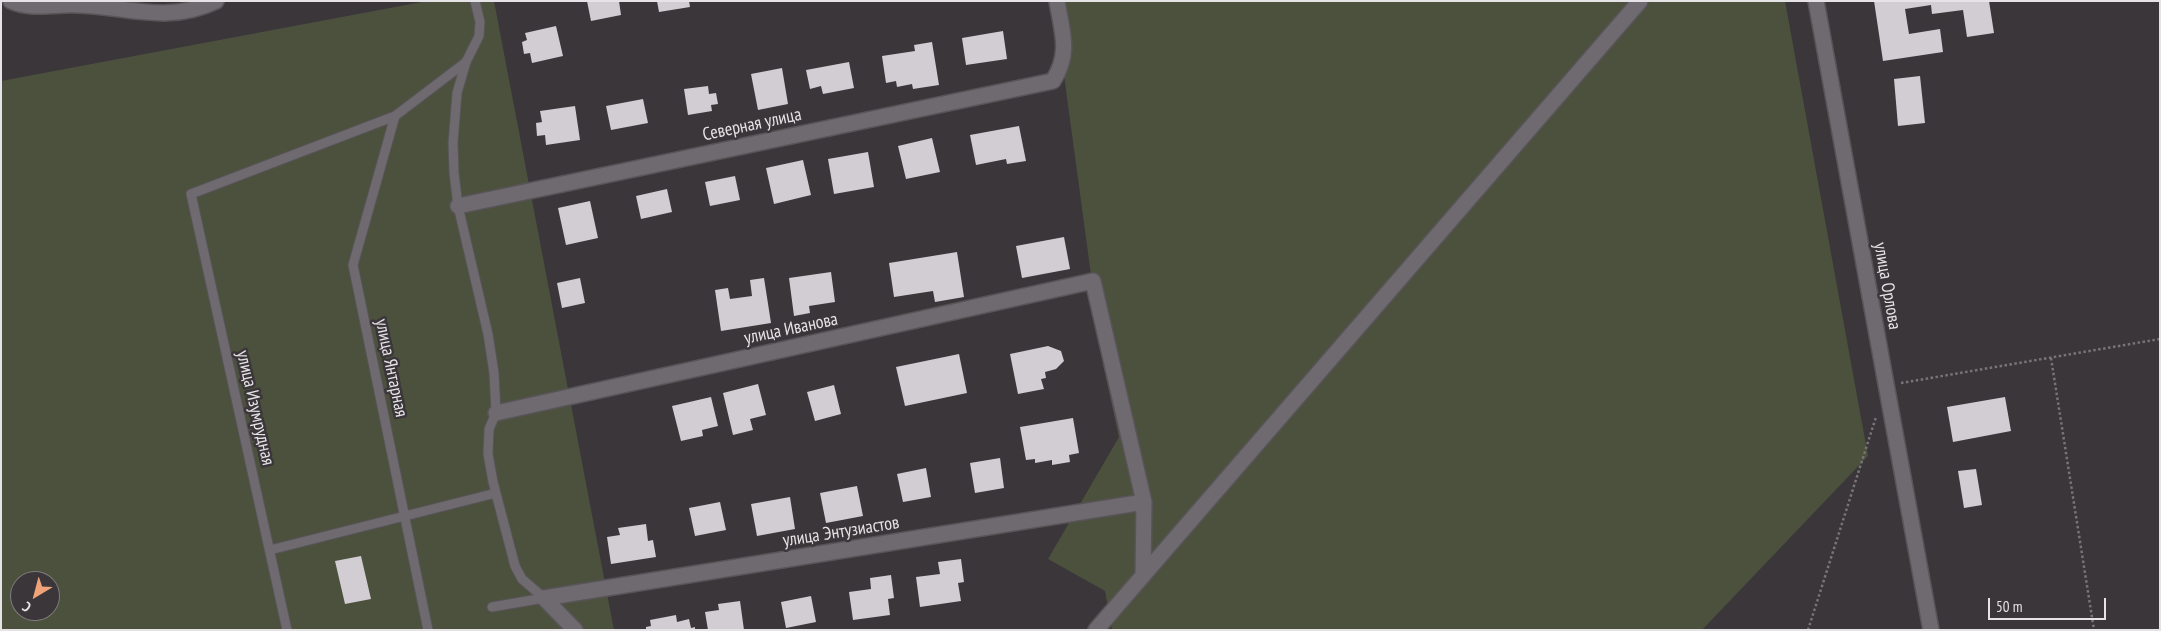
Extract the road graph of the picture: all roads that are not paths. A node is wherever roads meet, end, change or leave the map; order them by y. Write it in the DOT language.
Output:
graph roads {
  1 [pos="11,1"];
  2 [pos="216,1"];
  3 [pos="476,1"];
  4 [pos="1057,1"];
  5 [pos="1640,1"];
  6 [pos="1816,1"];
  7 [pos="79,3"];
  8 [pos="466,62"];
  9 [pos="395,116"];
  10 [pos="458,206"];
  11 [pos="496,413"];
  12 [pos="496,492"];
  13 [pos="1144,502"];
  14 [pos="405,516"];
  15 [pos="270,550"];
  16 [pos="1144,575"];
  17 [pos="544,598"];
  18 [pos="492,607"];
  19 [pos="287,630"];
  20 [pos="428,630"];
  21 [pos="575,630"];
  22 [pos="1096,630"];
  23 [pos="1931,630"];
  1 -- 7 [label="street"];
  2 -- 7 [label="street"];
  3 -- 8 [label="lane"];
  4 -- 10 [label="street, Северная улица"];
  5 -- 16 [label="street"];
  6 -- 23 [label="street, улица Орлова"];
  8 -- 9 [label="lane"];
  8 -- 10 [label="lane"];
  9 -- 14 [label="lane, улица Янтарная"];
  9 -- 15 [label="lane, улица Изумрудная"];
  10 -- 11 [label="lane"];
  11 -- 12 [label="lane"];
  11 -- 13 [label="street, улица Иванова"];
  12 -- 14 [label="lane"];
  12 -- 17 [label="lane"];
  13 -- 16 [label="street"];
  13 -- 17 [label="street, улица Энтузиастов"];
  14 -- 15 [label="lane"];
  14 -- 20 [label="lane, улица Янтарная"];
  15 -- 19 [label="lane, улица Изумрудная"];
  16 -- 22 [label="street"];
  17 -- 18 [label="lane"];
  17 -- 21 [label="street"];
}
